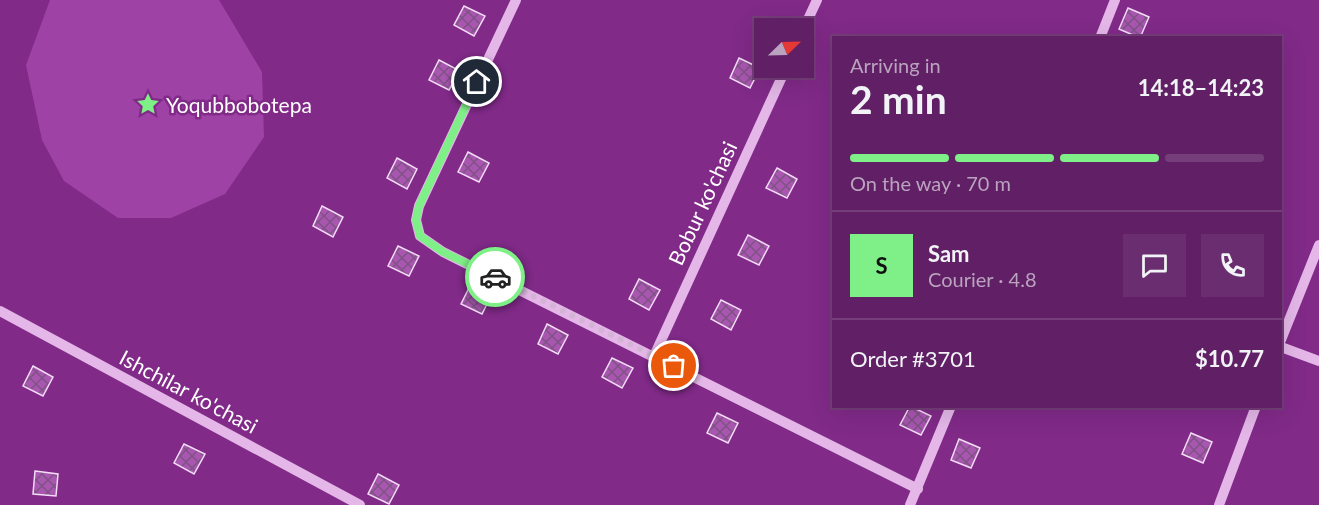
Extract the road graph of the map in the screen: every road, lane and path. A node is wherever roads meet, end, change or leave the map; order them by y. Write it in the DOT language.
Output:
graph roads {
  1 [pos="516,0"];
  2 [pos="817,0"];
  3 [pos="1115,0"];
  4 [pos="809,18"];
  5 [pos="1101,36"];
  6 [pos="781,78"];
  7 [pos="1319,245"];
  8 [pos="0,311"];
  9 [pos="1282,338"];
  10 [pos="1282,347"];
  11 [pos="654,356"];
  12 [pos="1319,361"];
  13 [pos="950,408"];
  14 [pos="1255,408"];
  15 [pos="918,489"];
  16 [pos="360,505"];
  17 [pos="910,505"];
  18 [pos="1219,505"];
  1 -- 11 [label="street"];
  2 -- 4 [label="street"];
  3 -- 5 [label="street"];
  6 -- 11 [label="street, Bobur ko'chasi"];
  7 -- 9 [label="street"];
  8 -- 16 [label="street, Ishchilar ko'chasi"];
  10 -- 12 [label="street"];
  11 -- 15 [label="street"];
  13 -- 15 [label="street"];
  14 -- 18 [label="street"];
  15 -- 17 [label="street"];
}
